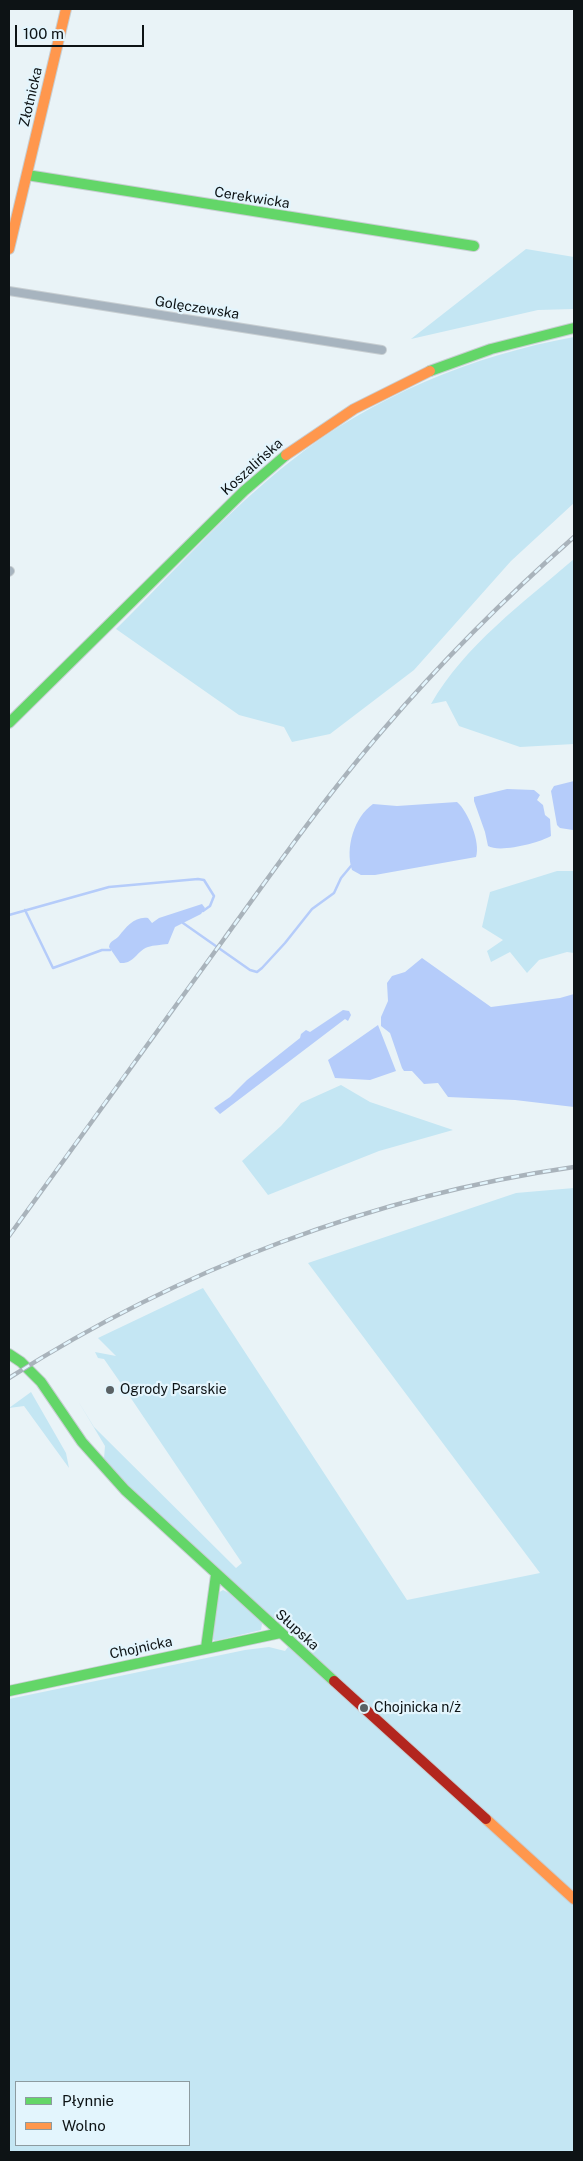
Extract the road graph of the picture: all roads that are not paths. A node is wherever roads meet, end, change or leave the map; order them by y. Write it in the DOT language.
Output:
graph roads {
  1 [pos="66,9"];
  2 [pos="26,175"];
  3 [pos="474,246"];
  4 [pos="9,249"];
  5 [pos="9,291"];
  6 [pos="574,328"];
  7 [pos="382,350"];
  8 [pos="9,723"];
  9 [pos="9,1354"];
  10 [pos="216,1575"];
  11 [pos="280,1633"];
  12 [pos="206,1648"];
  13 [pos="9,1691"];
  14 [pos="574,1899"];
  1 -- 2 [label="street, Złotnicka"];
  2 -- 3 [label="street, Cerekwicka"];
  2 -- 4 [label="street, Złotnicka"];
  5 -- 7 [label="street, Golęczewska"];
  6 -- 8 [label="street, Koszalińska"];
  9 -- 10 [label="street, Słupska"];
  10 -- 11 [label="street, Słupska"];
  10 -- 12 [label="street"];
  11 -- 12 [label="street, Chojnicka"];
  11 -- 14 [label="street, Słupska"];
  12 -- 13 [label="street, Chojnicka"];
}
